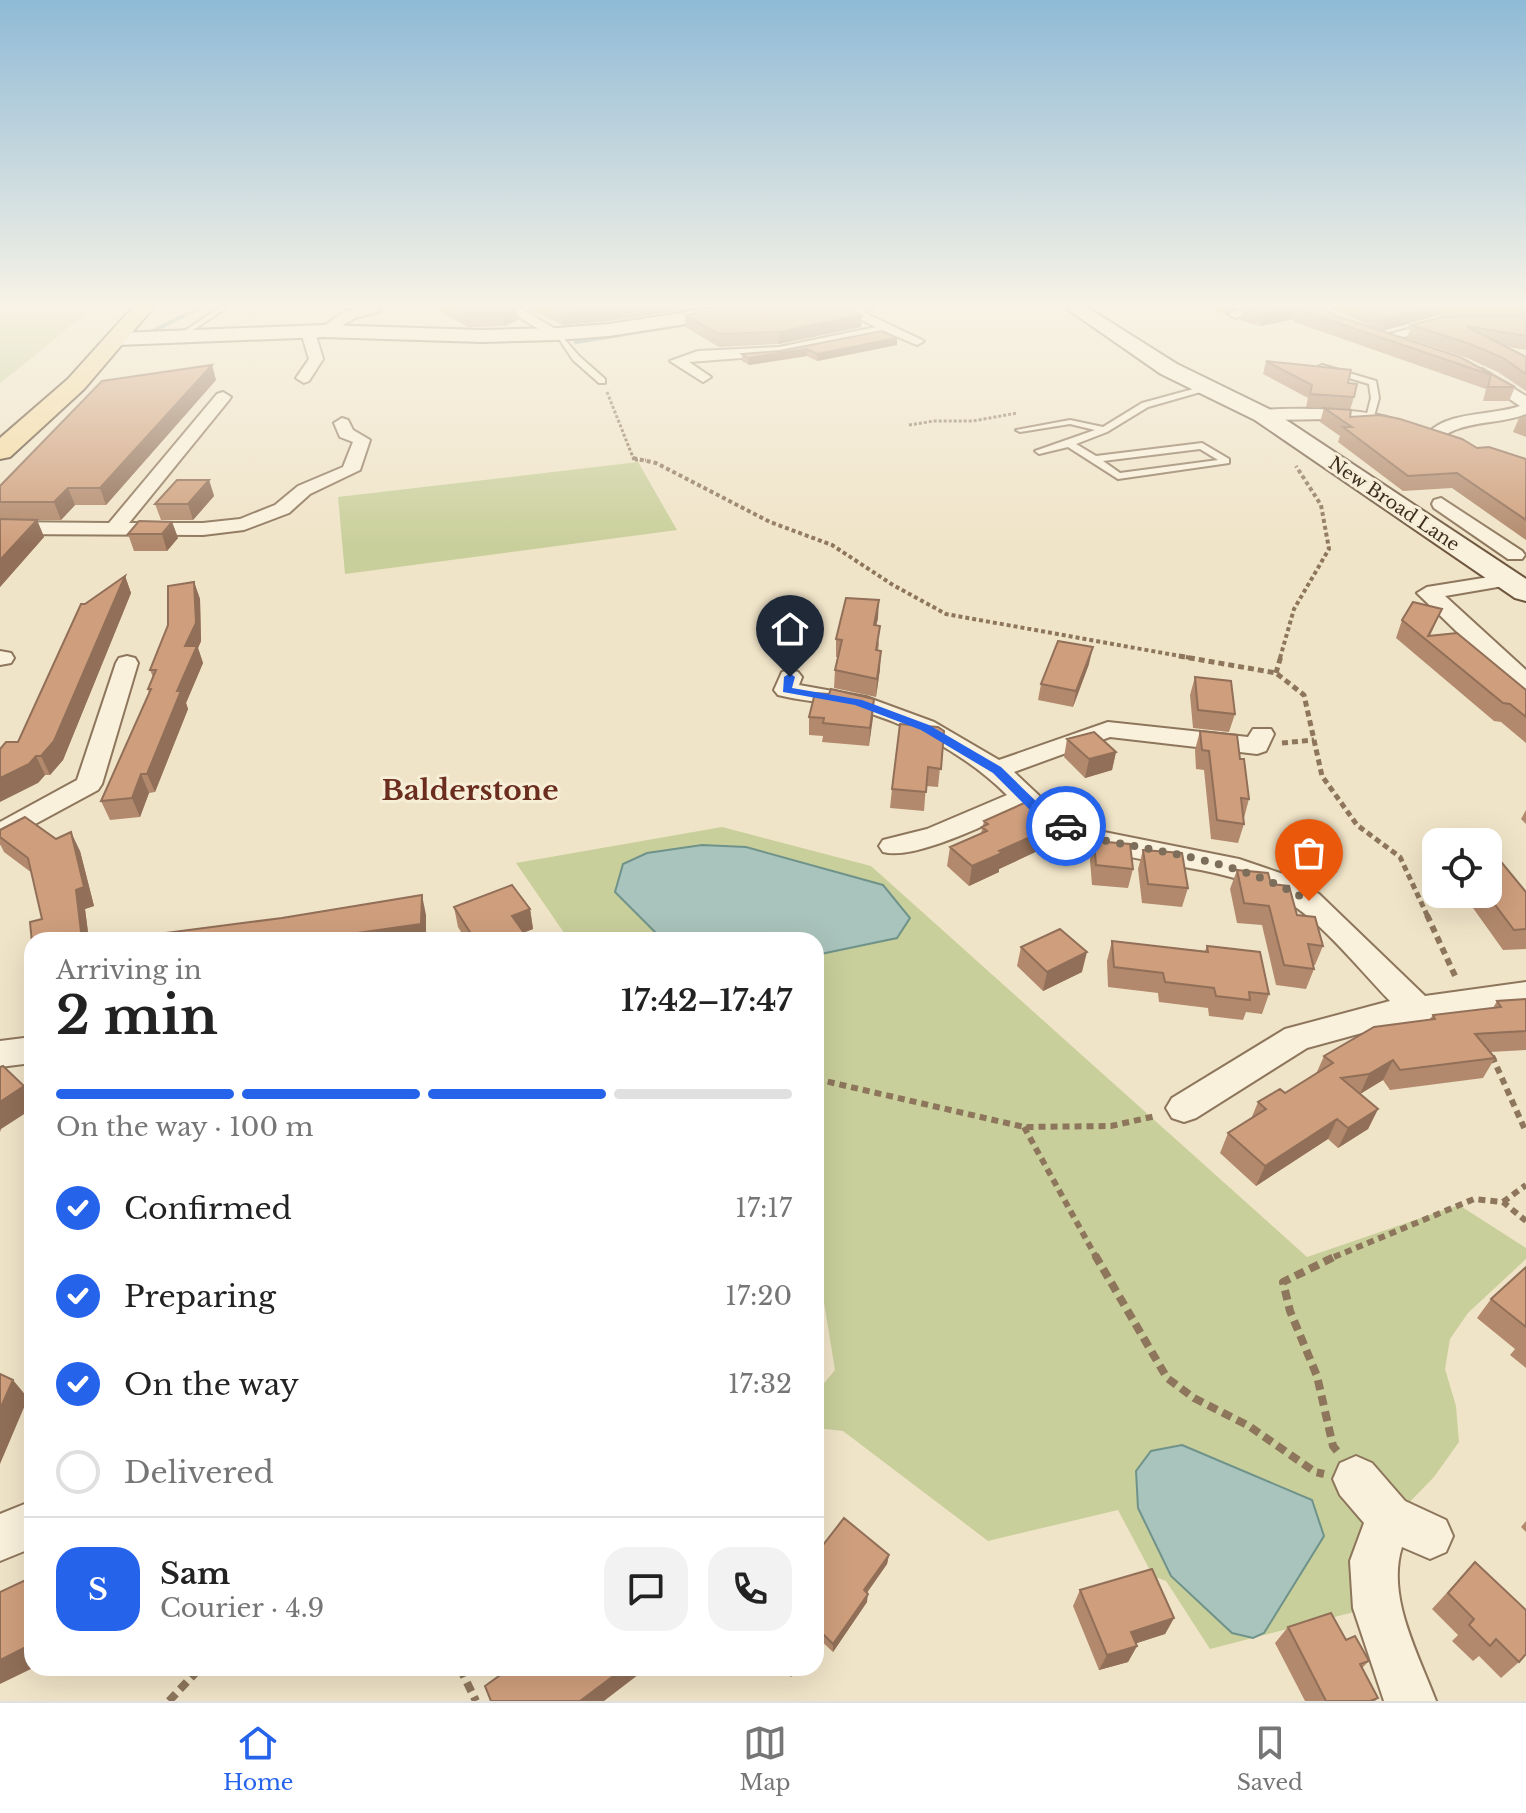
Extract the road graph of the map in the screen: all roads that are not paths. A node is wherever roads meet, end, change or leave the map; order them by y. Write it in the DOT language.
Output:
graph roads {
  1 [pos="71,387"];
  2 [pos="1207,387"];
  3 [pos="1208,387"];
  4 [pos="1374,387"];
  5 [pos="1504,387"];
  6 [pos="223,397"];
  7 [pos="1526,406"];
  8 [pos="1263,415"];
  9 [pos="1370,418"];
  10 [pos="342,423"];
  11 [pos="1020,430"];
  12 [pos="1104,430"];
  13 [pos="1423,430"];
  14 [pos="1462,443"];
  15 [pos="1069,444"];
  16 [pos="0,451"];
  17 [pos="1039,451"];
  18 [pos="1095,459"];
  19 [pos="1465,501"];
  20 [pos="1441,504"];
  21 [pos="1399,508"];
  22 [pos="0,528"];
  23 [pos="114,529"];
  24 [pos="1516,575"];
  25 [pos="127,663"];
  26 [pos="790,677"];
  27 [pos="1526,682"];
  28 [pos="1118,703"];
  29 [pos="1108,729"];
  30 [pos="1261,745"];
  31 [pos="997,770"];
  32 [pos="1023,798"];
  33 [pos="0,834"];
  34 [pos="893,846"];
  35 [pos="1526,994"];
  36 [pos="1418,1009"];
  37 [pos="24,1051"];
  38 [pos="0,1054"];
  39 [pos="1184,1108"];
  40 [pos="1356,1479"];
  41 [pos="24,1528"];
  42 [pos="0,1538"];
  43 [pos="1410,1701"];
  1 -- 16 [label="main road"];
  2 -- 12 [label="lane"];
  3 -- 8 [label="main road, New Broad Lane"];
  4 -- 9 [label="lane"];
  5 -- 7 [label="street"];
  6 -- 23 [label="street"];
  7 -- 13 [label="street"];
  8 -- 9 [label="street"];
  8 -- 21 [label="main road, New Broad Lane"];
  9 -- 13 [label="street"];
  10 -- 23 [label="street"];
  11 -- 12 [label="lane"];
  12 -- 15 [label="lane"];
  13 -- 14 [label="street"];
  15 -- 17 [label="lane"];
  15 -- 18 [label="lane"];
  18 -- 18 [label="lane"];
  19 -- 20 [label="street"];
  20 -- 21 [label="street"];
  20 -- 24 [label="street"];
  21 -- 24 [label="main road, New Broad Lane"];
  22 -- 23 [label="street"];
  24 -- 27 [label="street"];
  25 -- 33 [label="street"];
  26 -- 31 [label="street"];
  28 -- 29 [label="street"];
  29 -- 30 [label="street"];
  29 -- 31 [label="street"];
  31 -- 32 [label="street"];
  32 -- 34 [label="street"];
  32 -- 36 [label="street"];
  35 -- 36 [label="street"];
  36 -- 39 [label="street"];
  37 -- 38 [label="street"];
  40 -- 43 [label="street"];
  41 -- 42 [label="street"];
}
